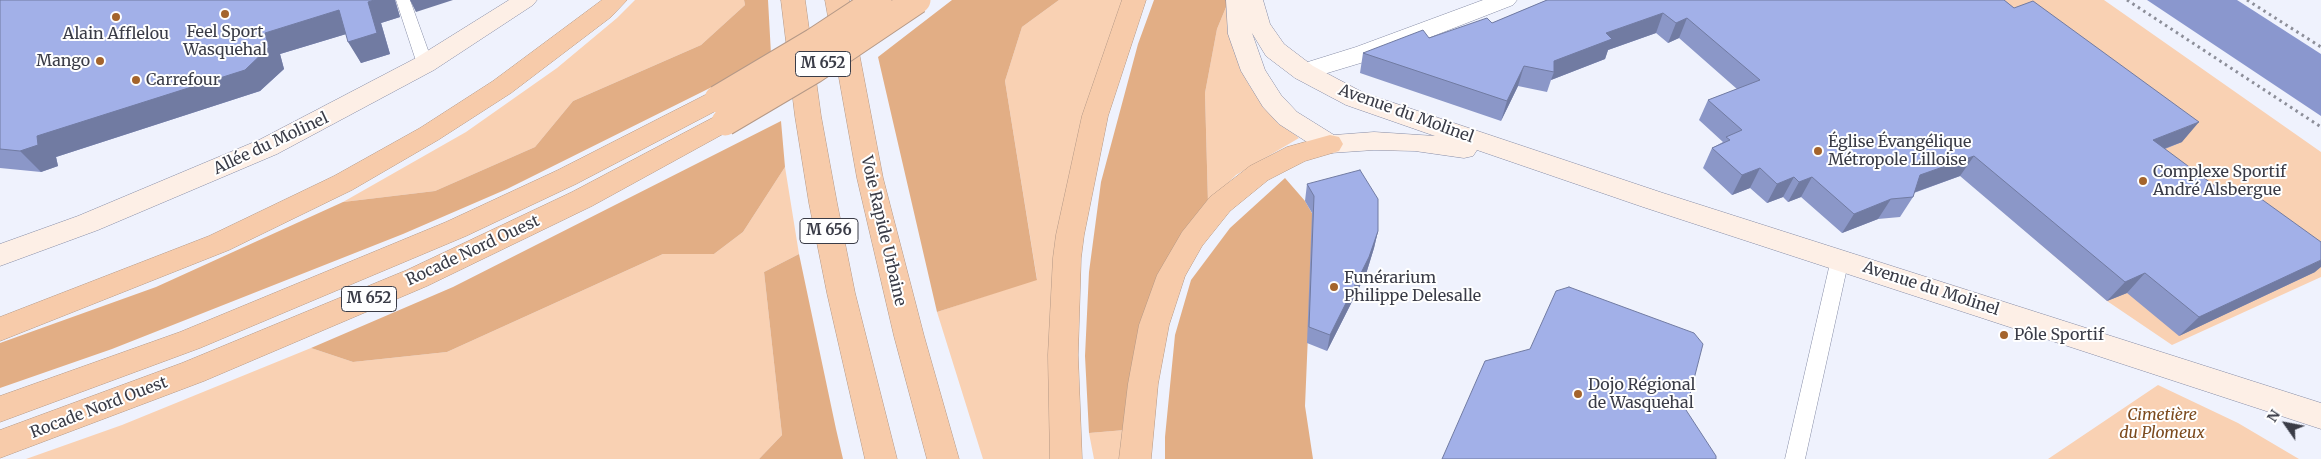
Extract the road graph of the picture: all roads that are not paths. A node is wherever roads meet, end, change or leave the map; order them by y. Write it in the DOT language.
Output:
graph roads {
  1 [pos="403,0"];
  2 [pos="525,0"];
  3 [pos="616,0"];
  4 [pos="793,0"];
  5 [pos="878,0"];
  6 [pos="917,0"];
  7 [pos="1134,0"];
  8 [pos="1238,0"];
  9 [pos="1251,0"];
  10 [pos="1505,0"];
  11 [pos="838,3"];
  12 [pos="425,64"];
  13 [pos="1304,72"];
  14 [pos="722,111"];
  15 [pos="1330,144"];
  16 [pos="1570,172"];
  17 [pos="0,255"];
  18 [pos="1840,259"];
  19 [pos="0,329"];
  20 [pos="0,409"];
  21 [pos="2321,416"];
  22 [pos="0,444"];
  23 [pos="880,459"];
  24 [pos="943,459"];
  25 [pos="1066,459"];
  26 [pos="1135,459"];
  27 [pos="1795,459"];
  1 -- 12 [label="lane"];
  2 -- 12 [label="street, Allée du Molinel"];
  3 -- 19 [label="highway"];
  4 -- 23 [label="highway, M 656"];
  5 -- 14 [label="highway, Rocade Nord Ouest / M 652, bridge"];
  6 -- 14 [label="highway, Rocade Nord Ouest / M 652, bridge"];
  7 -- 25 [label="highway"];
  8 -- 15 [label="street"];
  9 -- 13 [label="street, Avenue du Molinel"];
  10 -- 13 [label="street"];
  11 -- 24 [label="highway, Voie Rapide Urbaine / M 656"];
  12 -- 17 [label="street, Allée du Molinel"];
  13 -- 16 [label="street, Avenue du Molinel"];
  14 -- 20 [label="highway, Rocade Nord Ouest / M 652"];
  14 -- 22 [label="highway, Rocade Nord Ouest / M 652"];
  15 -- 16 [label="street, Avenue du Molinel"];
  15 -- 26 [label="highway"];
  16 -- 18 [label="street, Avenue du Molinel"];
  18 -- 21 [label="street, Avenue du Molinel"];
  18 -- 27 [label="lane"];
}
